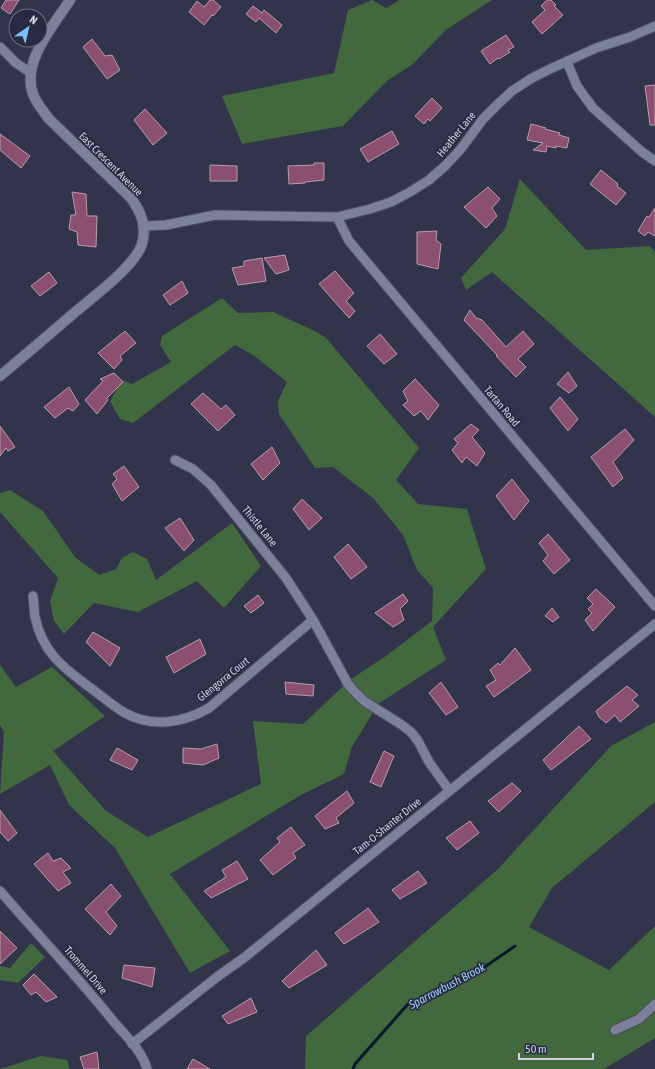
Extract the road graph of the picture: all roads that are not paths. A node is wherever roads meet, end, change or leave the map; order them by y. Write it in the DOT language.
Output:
graph roads {
  1 [pos="70,0"];
  2 [pos="655,26"];
  3 [pos="0,46"];
  4 [pos="567,62"];
  5 [pos="31,73"];
  6 [pos="655,161"];
  7 [pos="337,217"];
  8 [pos="144,226"];
  9 [pos="0,376"];
  10 [pos="175,460"];
  11 [pos="33,596"];
  12 [pos="655,606"];
  13 [pos="313,620"];
  14 [pos="655,624"];
  15 [pos="449,790"];
  16 [pos="0,891"];
  17 [pos="655,1004"];
  18 [pos="615,1030"];
  19 [pos="132,1044"];
  20 [pos="147,1069"];
  1 -- 5 [label="street, East Crescent Avenue"];
  2 -- 4 [label="street, Heather Lane"];
  3 -- 5 [label="street"];
  4 -- 6 [label="street"];
  4 -- 7 [label="street, Heather Lane"];
  5 -- 8 [label="street, East Crescent Avenue"];
  7 -- 8 [label="street, Heather Lane"];
  7 -- 12 [label="street, Tartan Road"];
  8 -- 9 [label="street, East Crescent Avenue"];
  10 -- 13 [label="street, Thistle Lane"];
  11 -- 13 [label="street, Glengorra Court"];
  13 -- 15 [label="street"];
  14 -- 15 [label="street, Tam-O-Shanter Drive"];
  15 -- 19 [label="street, Tam-O-Shanter Drive"];
  16 -- 19 [label="street, Trommel Drive"];
  17 -- 18 [label="street"];
  19 -- 20 [label="street, Trommel Drive"];
}
